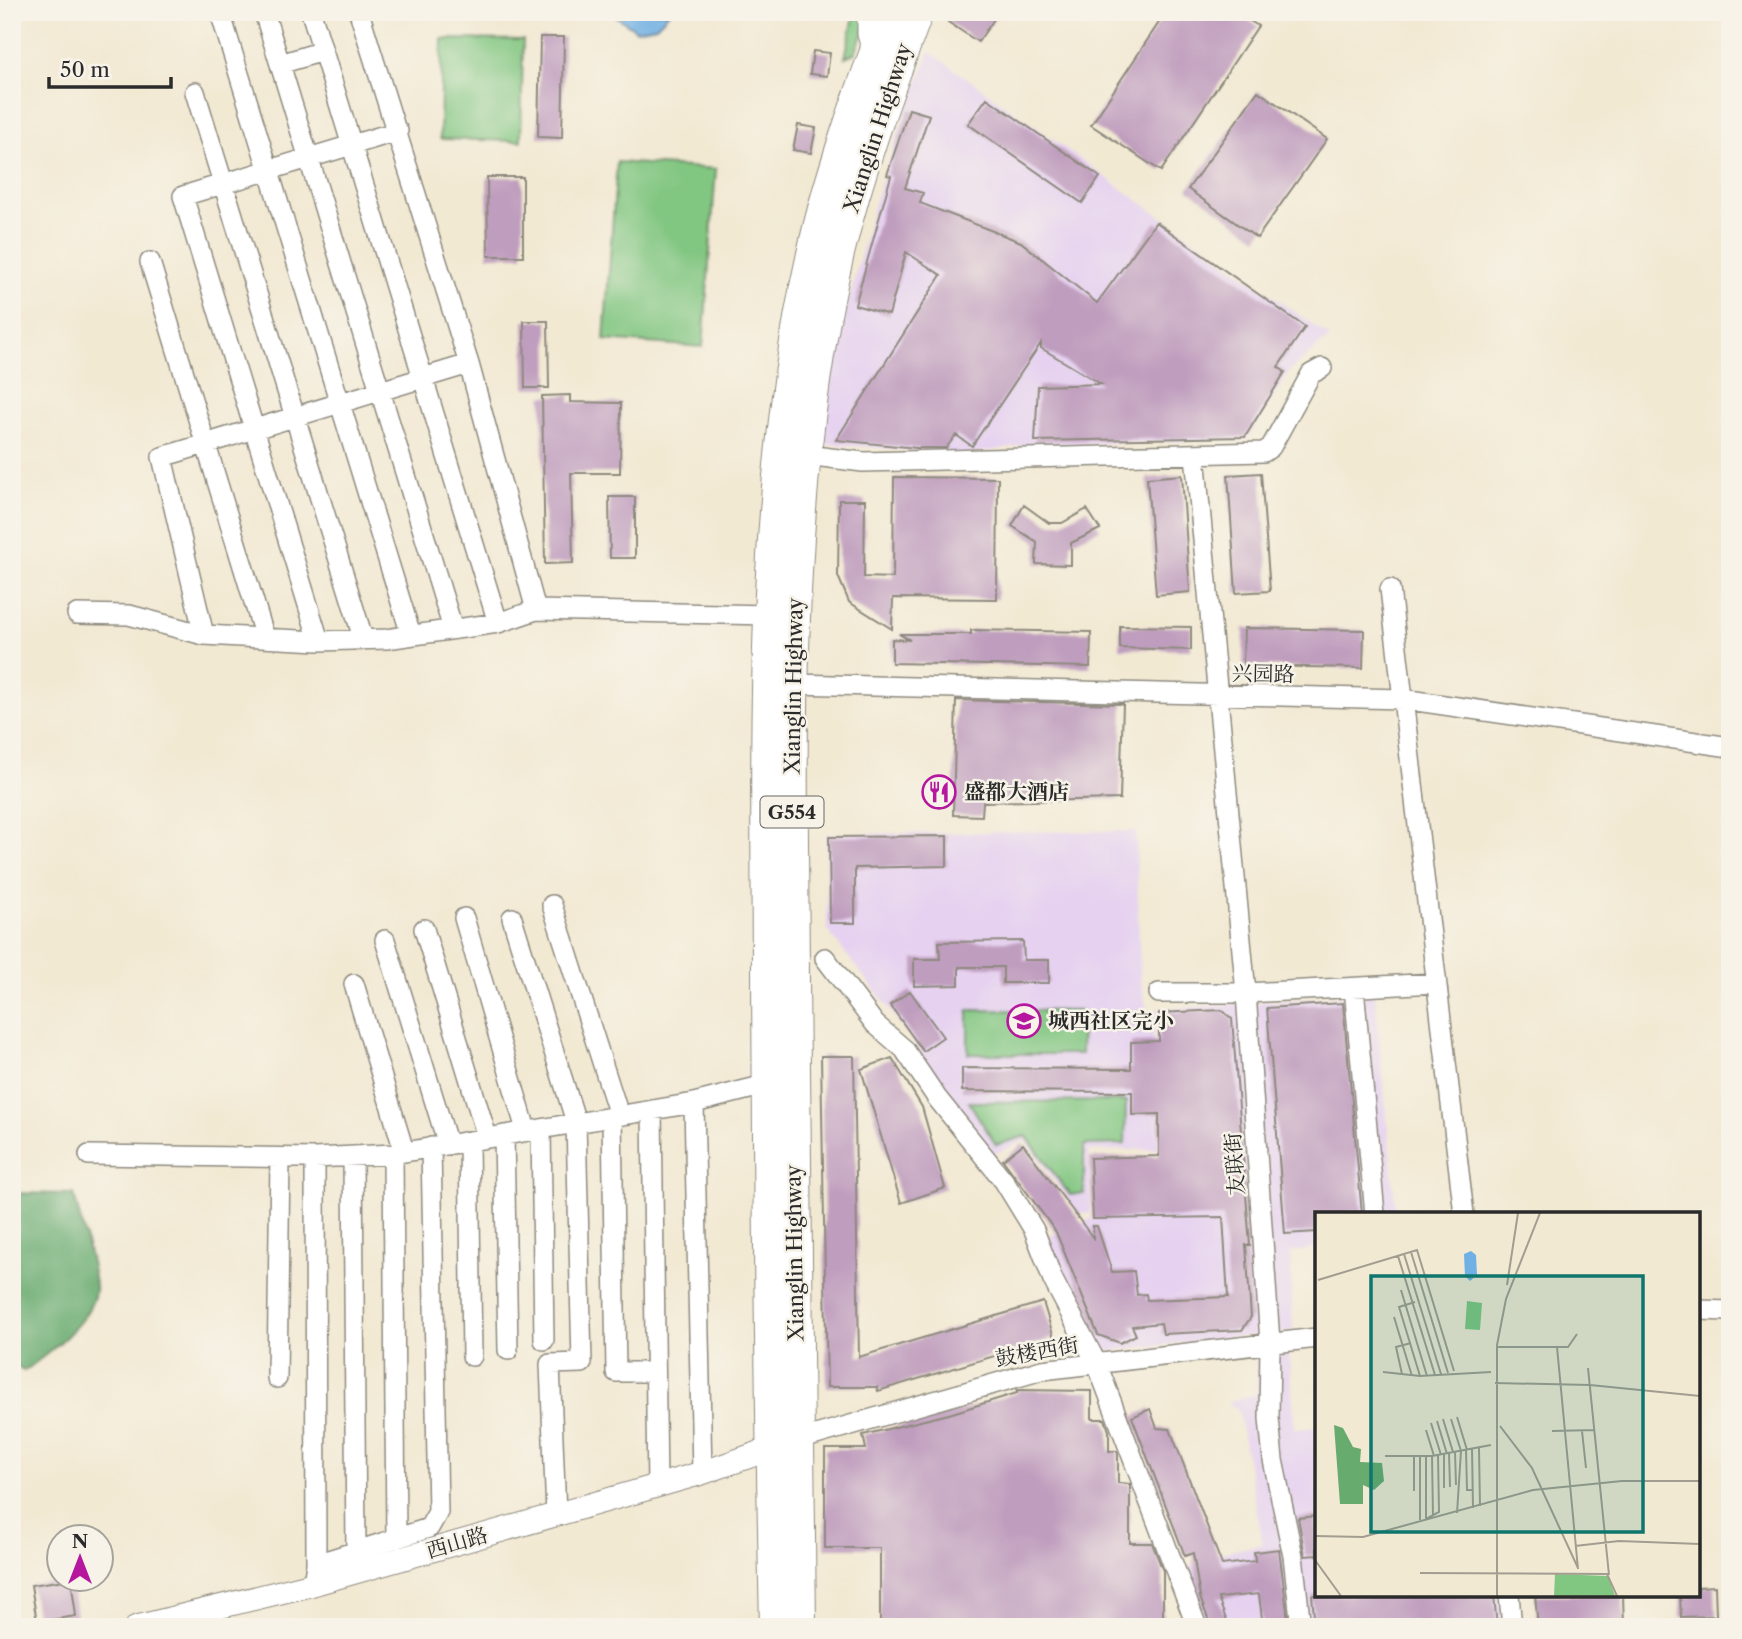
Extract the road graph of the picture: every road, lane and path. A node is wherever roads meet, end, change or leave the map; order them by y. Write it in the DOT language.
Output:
graph roads {
  1 [pos="220,12"];
  2 [pos="264,12"];
  3 [pos="311,12"];
  4 [pos="359,12"];
  5 [pos="869,12"];
  6 [pos="891,12"];
  7 [pos="917,12"];
  8 [pos="323,51"];
  9 [pos="875,55"];
  10 [pos="280,64"];
  11 [pos="195,92"];
  12 [pos="398,131"];
  13 [pos="352,145"];
  14 [pos="309,158"];
  15 [pos="268,170"];
  16 [pos="223,183"];
  17 [pos="150,262"];
  18 [pos="469,364"];
  19 [pos="1322,368"];
  20 [pos="423,378"];
  21 [pos="380,391"];
  22 [pos="340,403"];
  23 [pos="295,416"];
  24 [pos="254,429"];
  25 [pos="206,444"];
  26 [pos="806,455"];
  27 [pos="1195,455"];
  28 [pos="1390,589"];
  29 [pos="536,610"];
  30 [pos="77,614"];
  31 [pos="769,615"];
  32 [pos="498,623"];
  33 [pos="453,629"];
  34 [pos="204,635"];
  35 [pos="411,635"];
  36 [pos="265,638"];
  37 [pos="363,638"];
  38 [pos="319,641"];
  39 [pos="793,684"];
  40 [pos="1217,696"];
  41 [pos="1403,699"];
  42 [pos="1730,747"];
  43 [pos="552,905"];
  44 [pos="464,918"];
  45 [pos="512,918"];
  46 [pos="424,929"];
  47 [pos="385,940"];
  48 [pos="825,958"];
  49 [pos="354,984"];
  50 [pos="1436,984"];
  51 [pos="1354,988"];
  52 [pos="1159,993"];
  53 [pos="1246,993"];
  54 [pos="769,1084"];
  55 [pos="694,1103"];
  56 [pos="652,1110"];
  57 [pos="615,1116"];
  58 [pos="576,1122"];
  59 [pos="533,1130"];
  60 [pos="487,1138"];
  61 [pos="440,1146"];
  62 [pos="398,1152"];
  63 [pos="89,1154"];
  64 [pos="353,1157"];
  65 [pos="280,1158"];
  66 [pos="315,1158"];
  67 [pos="1375,1212"];
  68 [pos="1464,1212"];
  69 [pos="1700,1311"];
  70 [pos="1730,1311"];
  71 [pos="1315,1338"];
  72 [pos="544,1340"];
  73 [pos="1270,1342"];
  74 [pos="508,1350"];
  75 [pos="472,1356"];
  76 [pos="1097,1364"];
  77 [pos="655,1372"];
  78 [pos="277,1378"];
  79 [pos="785,1444"];
  80 [pos="702,1473"];
  81 [pos="657,1486"];
  82 [pos="556,1515"];
  83 [pos="396,1539"];
  84 [pos="356,1553"];
  85 [pos="315,1574"];
  86 [pos="1509,1597"];
  87 [pos="137,1627"];
  88 [pos="776,1627"];
  89 [pos="800,1627"];
  90 [pos="1198,1627"];
  91 [pos="1301,1627"];
  92 [pos="1512,1627"];
  1 -- 15 [label="street"];
  2 -- 10 [label="street"];
  3 -- 8 [label="street"];
  4 -- 12 [label="street"];
  5 -- 9 [label="street"];
  6 -- 9 [label="highway, Xianglin Highway / G554"];
  7 -- 26 [label="highway, Xianglin Highway / G554"];
  8 -- 10 [label="street"];
  8 -- 13 [label="street"];
  9 -- 31 [label="highway, Xianglin Highway / G554"];
  10 -- 14 [label="street"];
  11 -- 16 [label="street"];
  12 -- 13 [label="street"];
  12 -- 18 [label="street"];
  13 -- 14 [label="street"];
  13 -- 20 [label="street"];
  14 -- 15 [label="street"];
  14 -- 21 [label="street"];
  15 -- 16 [label="street"];
  15 -- 22 [label="street"];
  16 -- 23 [label="street"];
  16 -- 24 [label="street"];
  17 -- 25 [label="street"];
  18 -- 20 [label="street"];
  18 -- 29 [label="street"];
  19 -- 27 [label="street"];
  20 -- 21 [label="street"];
  20 -- 32 [label="street"];
  21 -- 22 [label="street"];
  21 -- 33 [label="street"];
  22 -- 23 [label="street"];
  22 -- 35 [label="street"];
  23 -- 24 [label="street"];
  23 -- 37 [label="street"];
  24 -- 25 [label="street"];
  24 -- 38 [label="street"];
  25 -- 34 [label="street"];
  25 -- 36 [label="street"];
  26 -- 27 [label="street"];
  26 -- 39 [label="highway, Xianglin Highway / G554"];
  27 -- 40 [label="street, 友联街"];
  28 -- 41 [label="street"];
  29 -- 31 [label="street"];
  29 -- 32 [label="street"];
  30 -- 34 [label="street"];
  31 -- 54 [label="highway, Xianglin Highway / G554"];
  32 -- 33 [label="street"];
  33 -- 35 [label="street"];
  34 -- 36 [label="street"];
  35 -- 37 [label="street"];
  36 -- 38 [label="street"];
  37 -- 38 [label="street"];
  39 -- 40 [label="street, 兴园路"];
  39 -- 79 [label="highway, Xianglin Highway / G554"];
  40 -- 41 [label="street, 兴园路"];
  40 -- 53 [label="street, 友联街"];
  41 -- 42 [label="street, 兴园路"];
  41 -- 50 [label="street"];
  43 -- 57 [label="street"];
  44 -- 59 [label="street"];
  45 -- 58 [label="street"];
  46 -- 60 [label="street"];
  47 -- 61 [label="street"];
  48 -- 76 [label="street"];
  49 -- 62 [label="street"];
  50 -- 51 [label="street"];
  50 -- 68 [label="street"];
  51 -- 53 [label="street"];
  51 -- 67 [label="street"];
  52 -- 53 [label="street"];
  53 -- 73 [label="street, 友联街"];
  54 -- 55 [label="street"];
  54 -- 79 [label="highway, Xianglin Highway / G554"];
  55 -- 56 [label="street"];
  55 -- 80 [label="street"];
  56 -- 57 [label="street"];
  56 -- 77 [label="street"];
  57 -- 58 [label="street"];
  57 -- 77 [label="street"];
  58 -- 59 [label="street"];
  58 -- 82 [label="street"];
  59 -- 60 [label="street"];
  59 -- 72 [label="street"];
  60 -- 61 [label="street"];
  60 -- 74 [label="street"];
  60 -- 75 [label="street"];
  61 -- 62 [label="street"];
  61 -- 83 [label="street"];
  62 -- 64 [label="street"];
  62 -- 83 [label="street"];
  63 -- 65 [label="street"];
  64 -- 66 [label="street"];
  64 -- 84 [label="street"];
  65 -- 66 [label="street"];
  65 -- 78 [label="street"];
  66 -- 85 [label="street"];
  69 -- 70 [label="street"];
  71 -- 73 [label="street, 鼓楼西街"];
  73 -- 76 [label="street, 鼓楼西街"];
  73 -- 91 [label="street, 友联街"];
  76 -- 79 [label="street, 鼓楼西街"];
  76 -- 90 [label="street"];
  77 -- 81 [label="street"];
  79 -- 80 [label="street, 西山路"];
  79 -- 88 [label="highway, Xianglin Highway / G554"];
  79 -- 89 [label="highway, Xianglin Highway / G554"];
  80 -- 81 [label="street, 西山路"];
  81 -- 82 [label="street, 西山路"];
  82 -- 85 [label="street, 西山路"];
  83 -- 84 [label="street"];
  84 -- 85 [label="street"];
  85 -- 87 [label="street, 西山路"];
  86 -- 92 [label="street"];
}
